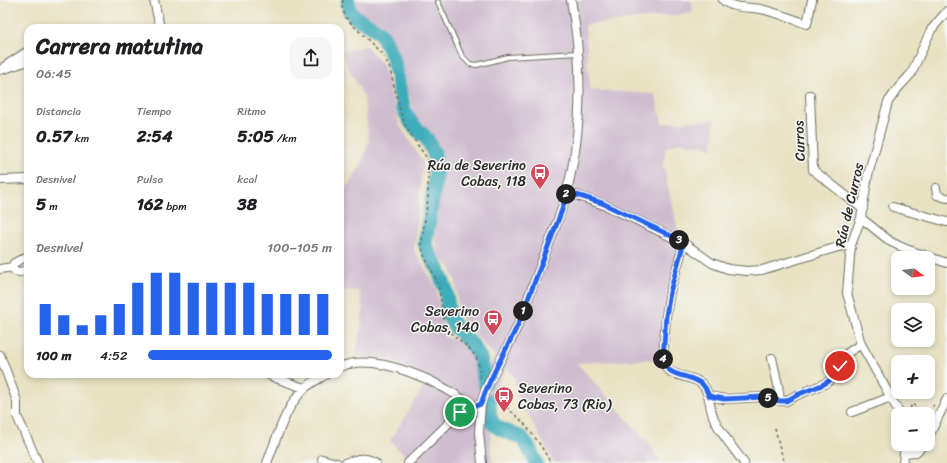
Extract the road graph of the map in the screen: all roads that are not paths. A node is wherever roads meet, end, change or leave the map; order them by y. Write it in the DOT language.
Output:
graph roads {
  1 [pos="154,0"];
  2 [pos="571,0"];
  3 [pos="723,0"];
  4 [pos="812,0"];
  5 [pos="438,2"];
  6 [pos="947,11"];
  7 [pos="159,24"];
  8 [pos="578,53"];
  9 [pos="24,54"];
  10 [pos="24,63"];
  11 [pos="0,70"];
  12 [pos="810,95"];
  13 [pos="24,179"];
  14 [pos="0,180"];
  15 [pos="936,188"];
  16 [pos="567,192"];
  17 [pos="947,198"];
  18 [pos="893,207"];
  19 [pos="863,209"];
  20 [pos="861,218"];
  21 [pos="947,222"];
  22 [pos="684,242"];
  23 [pos="851,245"];
  24 [pos="24,258"];
  25 [pos="947,263"];
  26 [pos="12,267"];
  27 [pos="0,269"];
  28 [pos="24,271"];
  29 [pos="861,344"];
  30 [pos="0,355"];
  31 [pos="772,358"];
  32 [pos="344,365"];
  33 [pos="276,378"];
  34 [pos="320,378"];
  35 [pos="304,388"];
  36 [pos="709,396"];
  37 [pos="891,397"];
  38 [pos="947,399"];
  39 [pos="780,401"];
  40 [pos="481,404"];
  41 [pos="472,407"];
  42 [pos="852,412"];
  43 [pos="935,424"];
  44 [pos="917,451"];
  45 [pos="904,453"];
  46 [pos="322,459"];
  47 [pos="38,463"];
  48 [pos="266,463"];
  49 [pos="337,463"];
  50 [pos="345,463"];
  51 [pos="376,463"];
  52 [pos="408,463"];
  53 [pos="482,463"];
  54 [pos="744,463"];
  55 [pos="903,463"];
  1 -- 7 [label="street"];
  2 -- 8 [label="street"];
  3 -- 4 [label="street"];
  5 -- 8 [label="lane"];
  6 -- 19 [label="street, Rúa de Curros"];
  8 -- 16 [label="street"];
  9 -- 11 [label="street"];
  10 -- 11 [label="street"];
  12 -- 19 [label="street, Curros"];
  13 -- 14 [label="street"];
  15 -- 17 [label="street"];
  16 -- 22 [label="street"];
  16 -- 40 [label="street"];
  18 -- 21 [label="street"];
  19 -- 20 [label="street, Rúa de Curros"];
  20 -- 23 [label="street, Rúa de Curros"];
  20 -- 25 [label="street"];
  22 -- 23 [label="street"];
  22 -- 36 [label="street"];
  23 -- 29 [label="street, Rúa de Curros"];
  24 -- 26 [label="street"];
  26 -- 27 [label="street"];
  26 -- 28 [label="street"];
  29 -- 37 [label="street, Rúa de Curros"];
  29 -- 39 [label="street"];
  30 -- 47 [label="street"];
  31 -- 39 [label="street"];
  32 -- 41 [label="street"];
  33 -- 35 [label="street"];
  34 -- 35 [label="street"];
  35 -- 48 [label="street"];
  36 -- 39 [label="street"];
  36 -- 54 [label="street"];
  37 -- 42 [label="street"];
  38 -- 43 [label="street"];
  40 -- 41 [label="street"];
  40 -- 53 [label="street"];
  41 -- 52 [label="street"];
  44 -- 45 [label="street"];
  45 -- 55 [label="street"];
  46 -- 49 [label="street"];
  50 -- 51 [label="street"];
}
